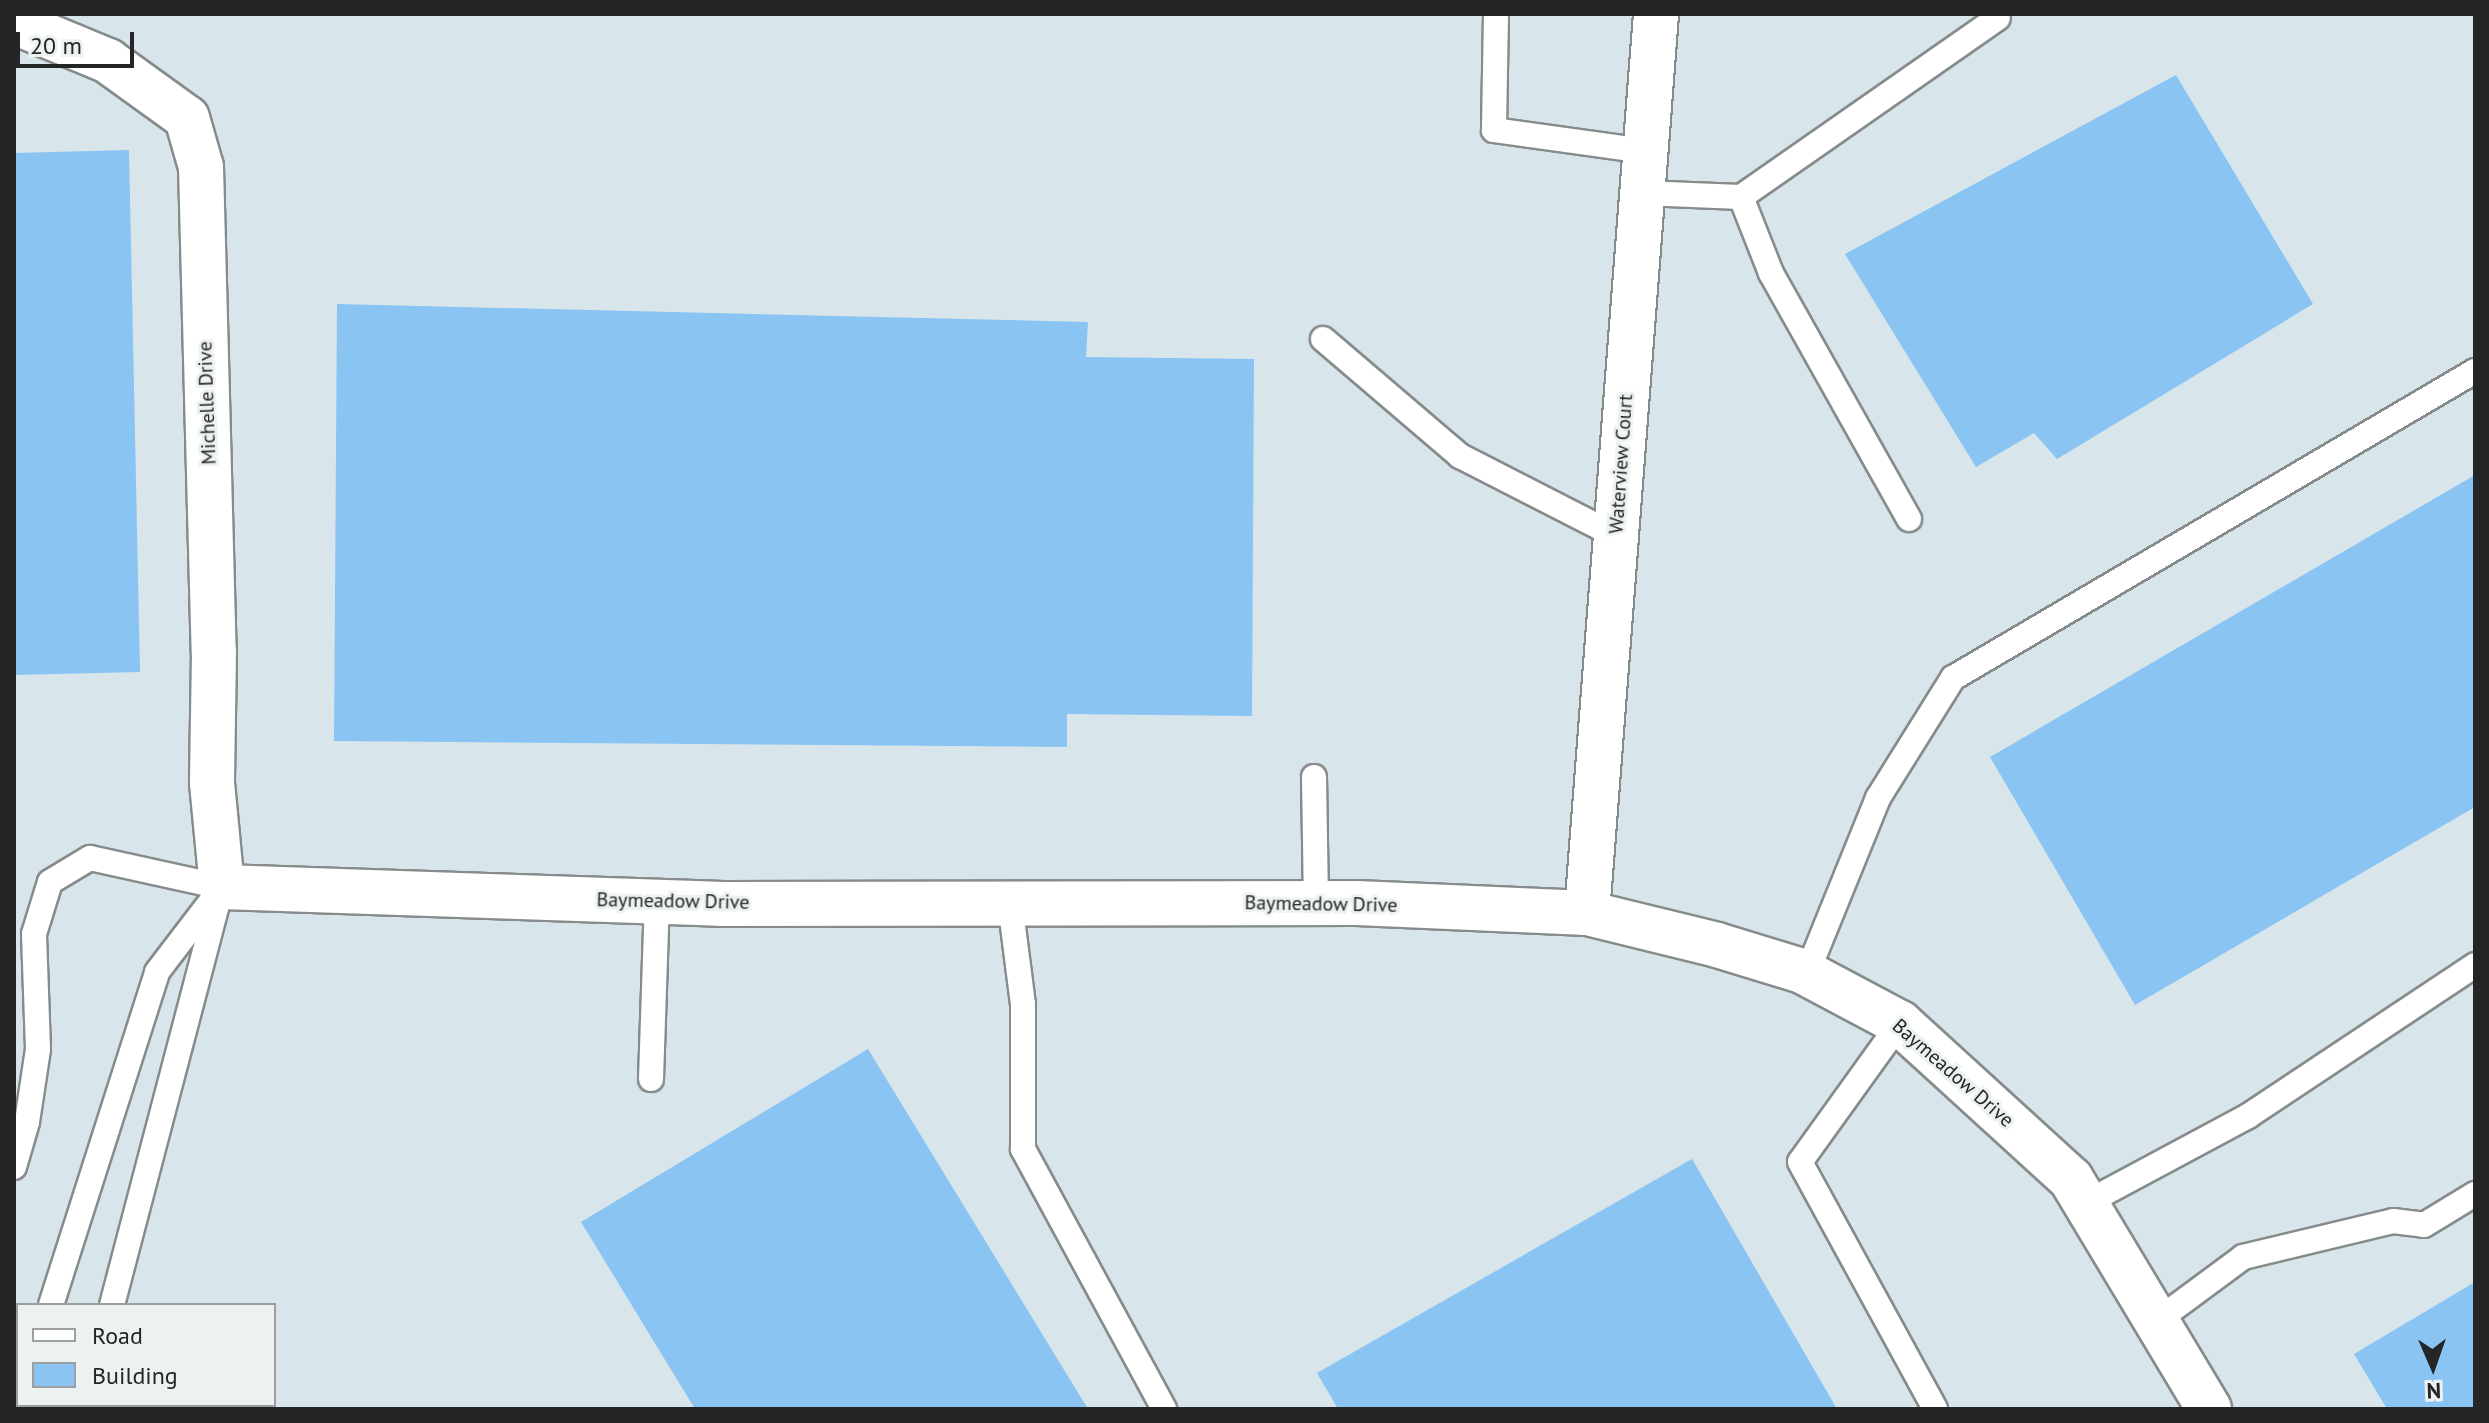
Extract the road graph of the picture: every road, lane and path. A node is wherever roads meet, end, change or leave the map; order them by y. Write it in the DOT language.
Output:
graph roads {
  1 [pos="1496,14"];
  2 [pos="1656,14"];
  3 [pos="1998,18"];
  4 [pos="14,22"];
  5 [pos="1644,172"];
  6 [pos="1741,197"];
  7 [pos="1323,339"];
  8 [pos="2475,371"];
  9 [pos="1909,519"];
  10 [pos="1616,536"];
  11 [pos="1314,777"];
  12 [pos="222,887"];
  13 [pos="657,902"];
  14 [pos="1010,903"];
  15 [pos="1316,903"];
  16 [pos="1587,913"];
  17 [pos="2475,965"];
  18 [pos="1807,973"];
  19 [pos="1900,1023"];
  20 [pos="651,1079"];
  21 [pos="14,1167"];
  22 [pos="2475,1194"];
  23 [pos="2086,1203"];
  24 [pos="52,1303"];
  25 [pos="113,1303"];
  26 [pos="2158,1320"];
  27 [pos="1164,1409"];
  28 [pos="1935,1409"];
  29 [pos="2209,1409"];
  1 -- 5 [label="lane"];
  2 -- 5 [label="street, Waterview Court"];
  3 -- 6 [label="lane"];
  4 -- 12 [label="street, Michelle Drive"];
  5 -- 6 [label="lane"];
  5 -- 10 [label="street, Waterview Court"];
  6 -- 9 [label="lane"];
  7 -- 10 [label="lane"];
  8 -- 18 [label="lane"];
  10 -- 16 [label="street, Waterview Court"];
  11 -- 15 [label="lane"];
  12 -- 13 [label="street, Baymeadow Drive"];
  12 -- 21 [label="lane"];
  12 -- 24 [label="lane"];
  12 -- 25 [label="lane"];
  13 -- 14 [label="street, Baymeadow Drive"];
  13 -- 20 [label="lane"];
  14 -- 15 [label="street, Baymeadow Drive"];
  14 -- 27 [label="lane"];
  15 -- 16 [label="street, Baymeadow Drive"];
  16 -- 18 [label="street, Baymeadow Drive"];
  17 -- 23 [label="lane"];
  18 -- 19 [label="street, Baymeadow Drive"];
  19 -- 23 [label="street, Baymeadow Drive"];
  19 -- 28 [label="lane"];
  22 -- 26 [label="lane"];
  23 -- 26 [label="street, Baymeadow Drive"];
  26 -- 29 [label="street, Baymeadow Drive"];
}
